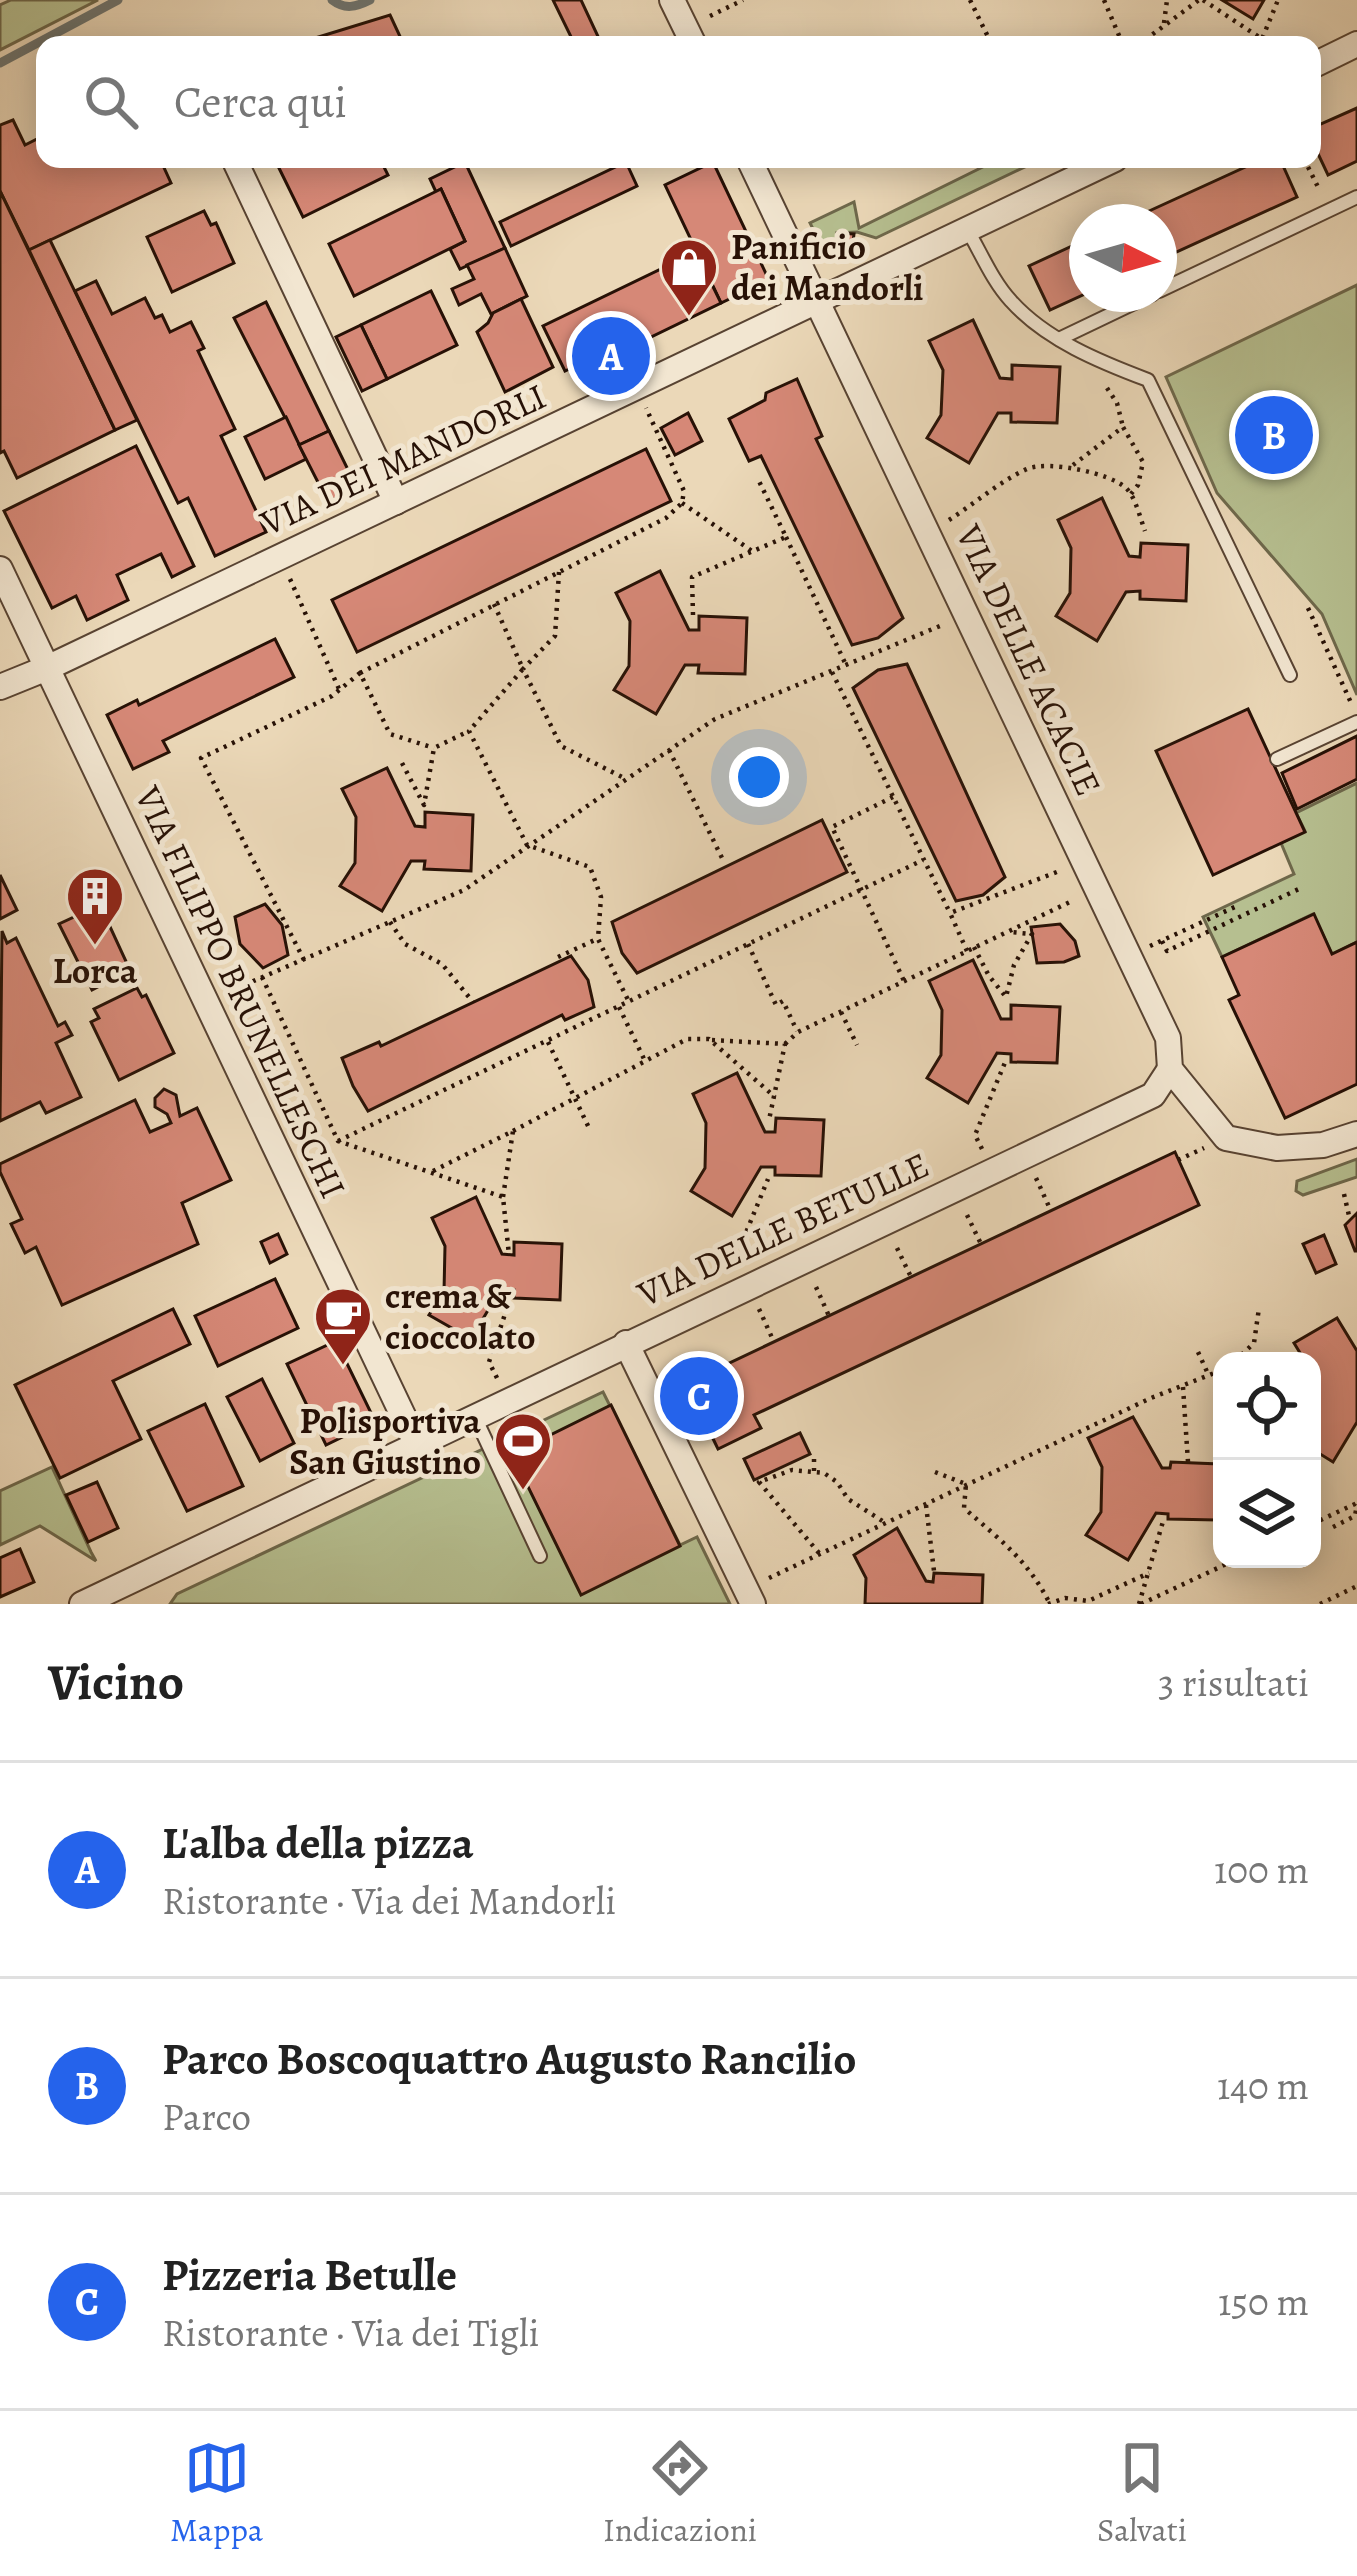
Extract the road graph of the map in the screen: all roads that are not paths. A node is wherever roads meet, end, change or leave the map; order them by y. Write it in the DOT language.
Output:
graph roads {
  1 [pos="672,0"];
  2 [pos="690,36"];
  3 [pos="1357,44"];
  4 [pos="1321,62"];
  5 [pos="238,168"];
  6 [pos="753,168"];
  7 [pos="1096,168"];
  8 [pos="1357,197"];
  9 [pos="967,230"];
  10 [pos="1177,283"];
  11 [pos="817,301"];
  12 [pos="1116,312"];
  13 [pos="1059,339"];
  14 [pos="396,502"];
  15 [pos="0,569"];
  16 [pos="47,668"];
  17 [pos="1290,675"];
  18 [pos="0,687"];
  19 [pos="1357,719"];
  20 [pos="1277,759"];
  21 [pos="1170,1069"];
  22 [pos="1357,1134"];
  23 [pos="626,1343"];
  24 [pos="476,1417"];
  25 [pos="417,1445"];
  26 [pos="540,1556"];
  27 [pos="121,1596"];
  28 [pos="750,1596"];
  29 [pos="82,1604"];
  1 -- 2 [label="street"];
  3 -- 4 [label="street"];
  5 -- 14 [label="street"];
  6 -- 11 [label="street, VIA DELLE ACACIE"];
  7 -- 9 [label="street, VIA DEI MANDORLI"];
  8 -- 10 [label="lane"];
  9 -- 11 [label="street, VIA DEI MANDORLI"];
  9 -- 13 [label="lane"];
  11 -- 14 [label="street, VIA DEI MANDORLI"];
  11 -- 21 [label="street, VIA DELLE ACACIE"];
  12 -- 13 [label="lane"];
  13 -- 17 [label="lane"];
  14 -- 16 [label="street, VIA DEI MANDORLI"];
  15 -- 16 [label="street, VIA FILIPPO BRUNELLESCHI"];
  16 -- 18 [label="street, VIA DEI MANDORLI"];
  16 -- 25 [label="street, VIA FILIPPO BRUNELLESCHI"];
  19 -- 20 [label="lane"];
  21 -- 22 [label="street, VIA DELLE ACACIE"];
  21 -- 23 [label="street, VIA DELLE BETULLE"];
  23 -- 24 [label="street, VIA DELLE BETULLE"];
  23 -- 28 [label="street"];
  24 -- 25 [label="street, VIA DELLE BETULLE"];
  24 -- 26 [label="lane"];
  25 -- 27 [label="street, VIA DELLE BETULLE"];
  27 -- 29 [label="street, VIA DELLE BETULLE"];
}
